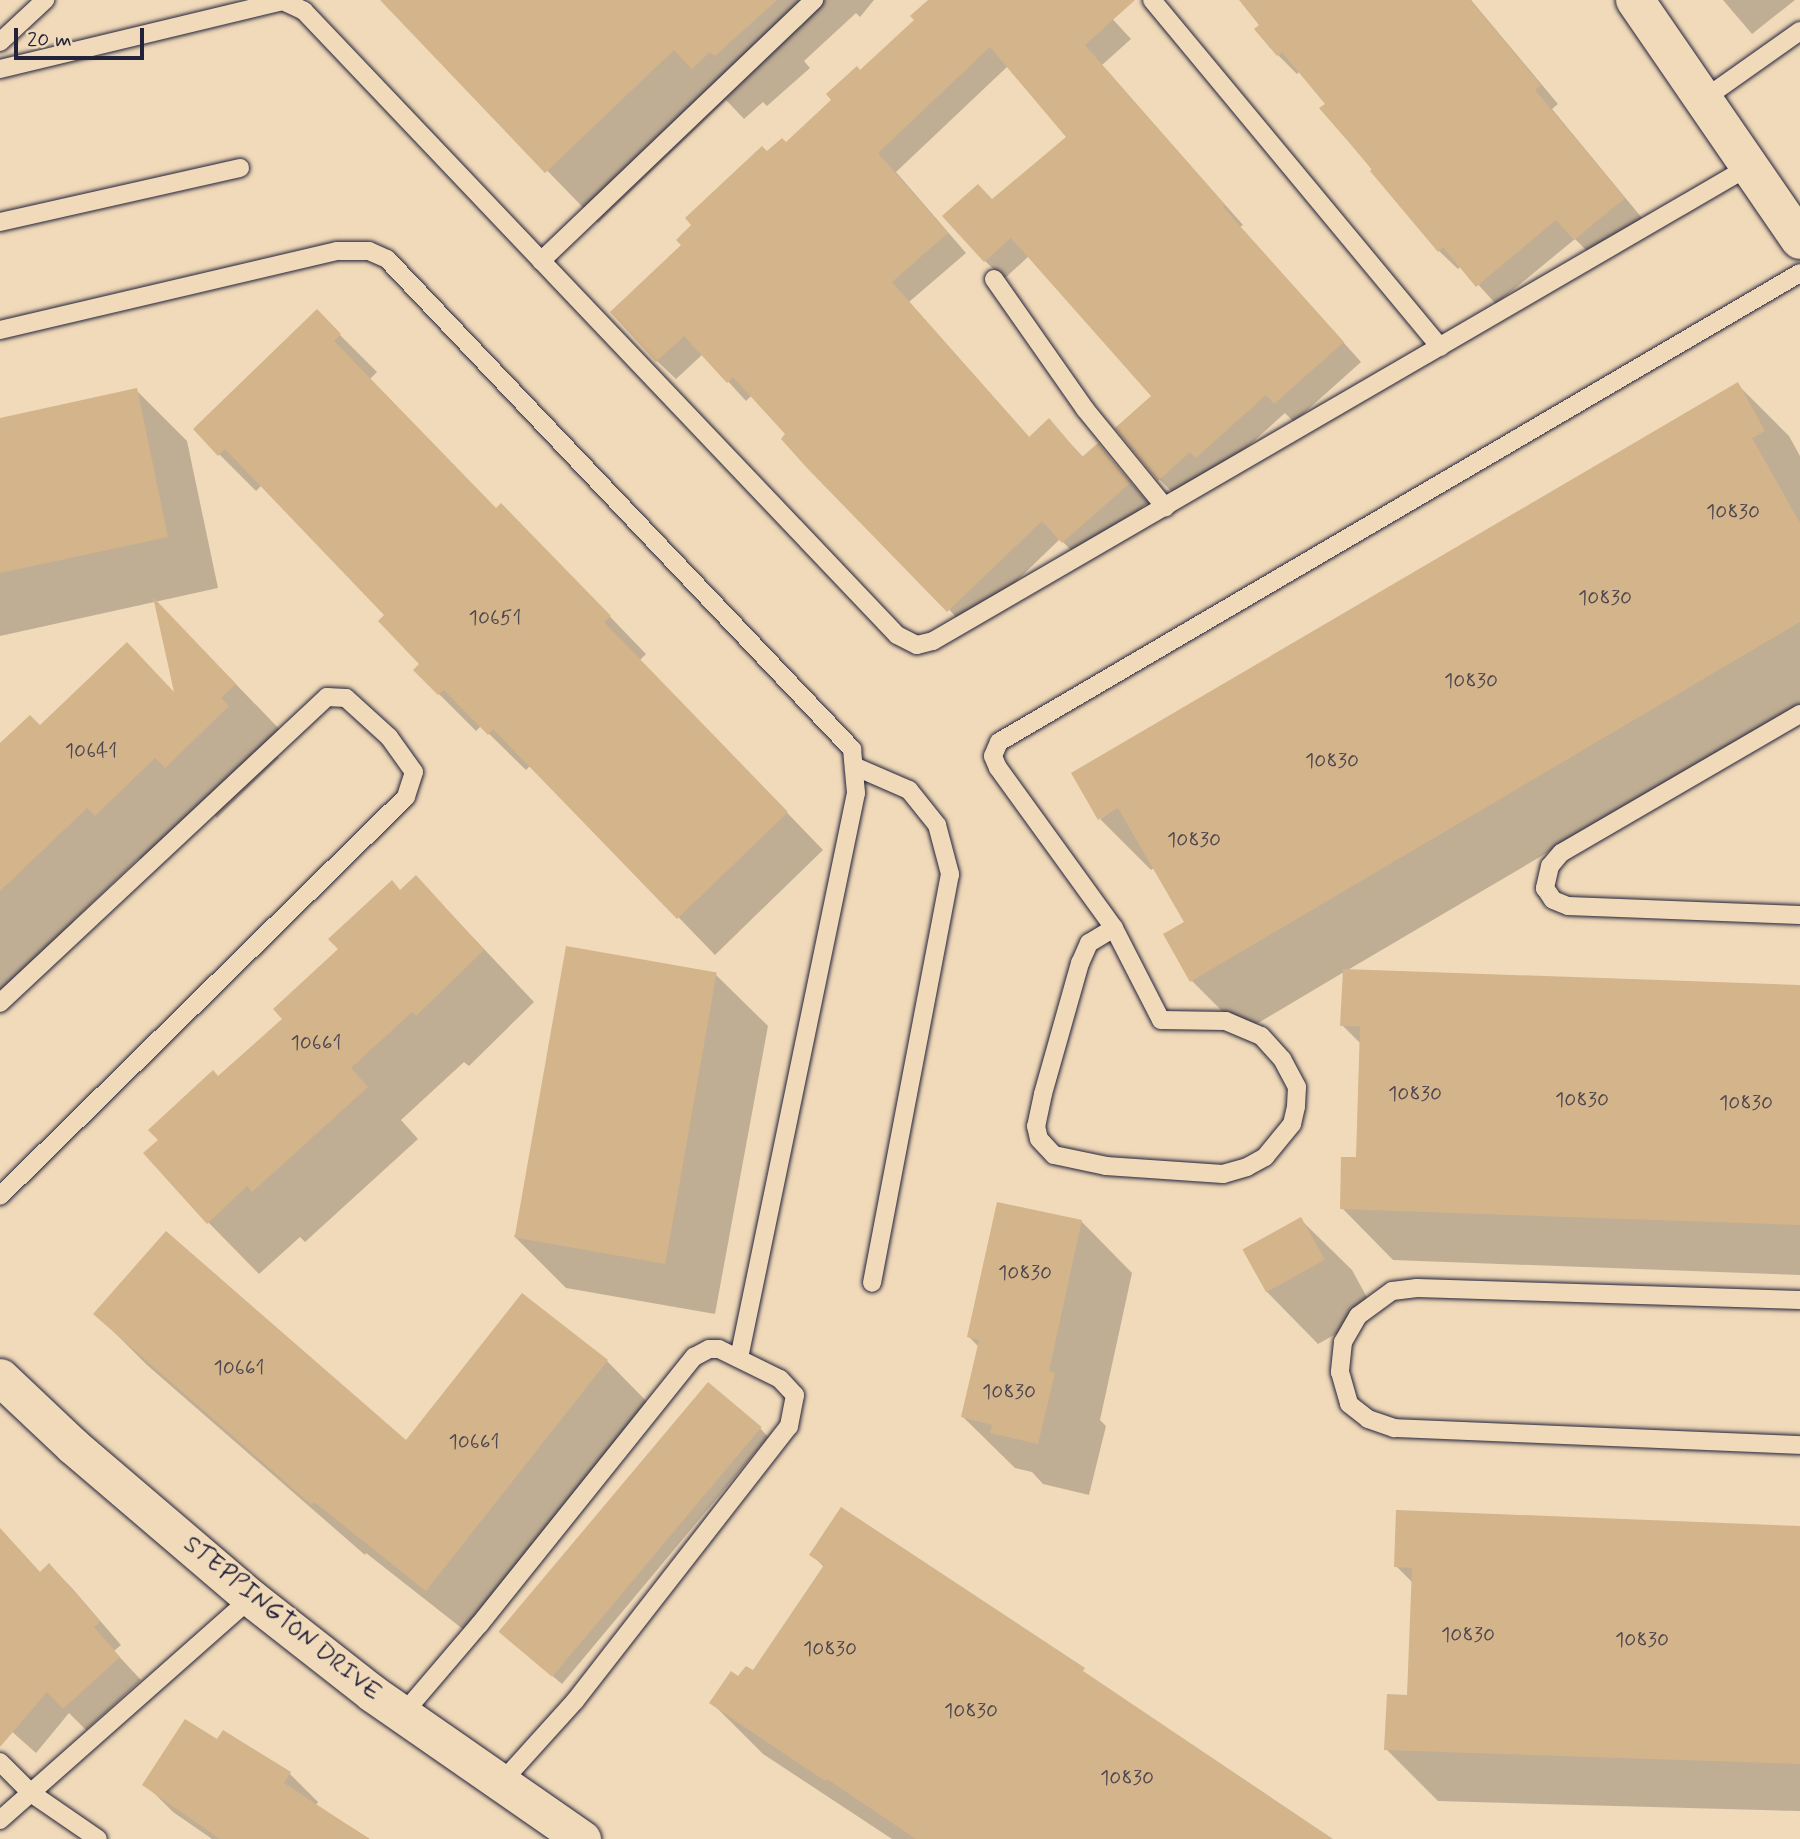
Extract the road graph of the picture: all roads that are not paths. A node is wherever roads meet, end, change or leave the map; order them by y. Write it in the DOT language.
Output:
graph roads {
  1 [pos="45,0"];
  2 [pos="814,0"];
  3 [pos="1153,0"];
  4 [pos="1635,0"];
  5 [pos="1800,30"];
  6 [pos="0,42"];
  7 [pos="0,69"];
  8 [pos="1704,99"];
  9 [pos="1750,166"];
  10 [pos="240,168"];
  11 [pos="0,222"];
  12 [pos="1800,240"];
  13 [pos="541,261"];
  14 [pos="1800,273"];
  15 [pos="994,279"];
  16 [pos="0,330"];
  17 [pos="1440,347"];
  18 [pos="1165,507"];
  19 [pos="1800,714"];
  20 [pos="856,767"];
  21 [pos="1800,915"];
  22 [pos="1114,928"];
  23 [pos="0,1003"];
  24 [pos="0,1196"];
  25 [pos="872,1283"];
  26 [pos="1800,1300"];
  27 [pos="739,1358"];
  28 [pos="0,1377"];
  29 [pos="1800,1445"];
  30 [pos="251,1598"];
  31 [pos="402,1715"];
  32 [pos="0,1762"];
  33 [pos="501,1783"];
  34 [pos="31,1793"];
  35 [pos="0,1820"];
  36 [pos="98,1839"];
  37 [pos="582,1839"];
  1 -- 6 [label="lane"];
  2 -- 13 [label="lane"];
  3 -- 17 [label="lane"];
  4 -- 8 [label="street"];
  5 -- 8 [label="lane"];
  7 -- 13 [label="lane"];
  8 -- 9 [label="street"];
  9 -- 12 [label="street"];
  9 -- 17 [label="lane"];
  10 -- 11 [label="lane"];
  13 -- 18 [label="lane"];
  14 -- 22 [label="lane"];
  15 -- 18 [label="lane"];
  16 -- 20 [label="lane"];
  17 -- 18 [label="lane"];
  19 -- 21 [label="lane"];
  20 -- 25 [label="lane"];
  20 -- 27 [label="lane"];
  22 -- 22 [label="lane"];
  23 -- 24 [label="lane"];
  26 -- 29 [label="lane"];
  27 -- 31 [label="lane"];
  27 -- 33 [label="lane"];
  28 -- 30 [label="street, STEPPINGTON DRIVE"];
  30 -- 31 [label="street, STEPPINGTON DRIVE"];
  30 -- 34 [label="lane"];
  31 -- 33 [label="street, STEPPINGTON DRIVE"];
  32 -- 34 [label="lane"];
  33 -- 37 [label="street, STEPPINGTON DRIVE"];
  34 -- 35 [label="lane"];
  34 -- 36 [label="lane"];
}
